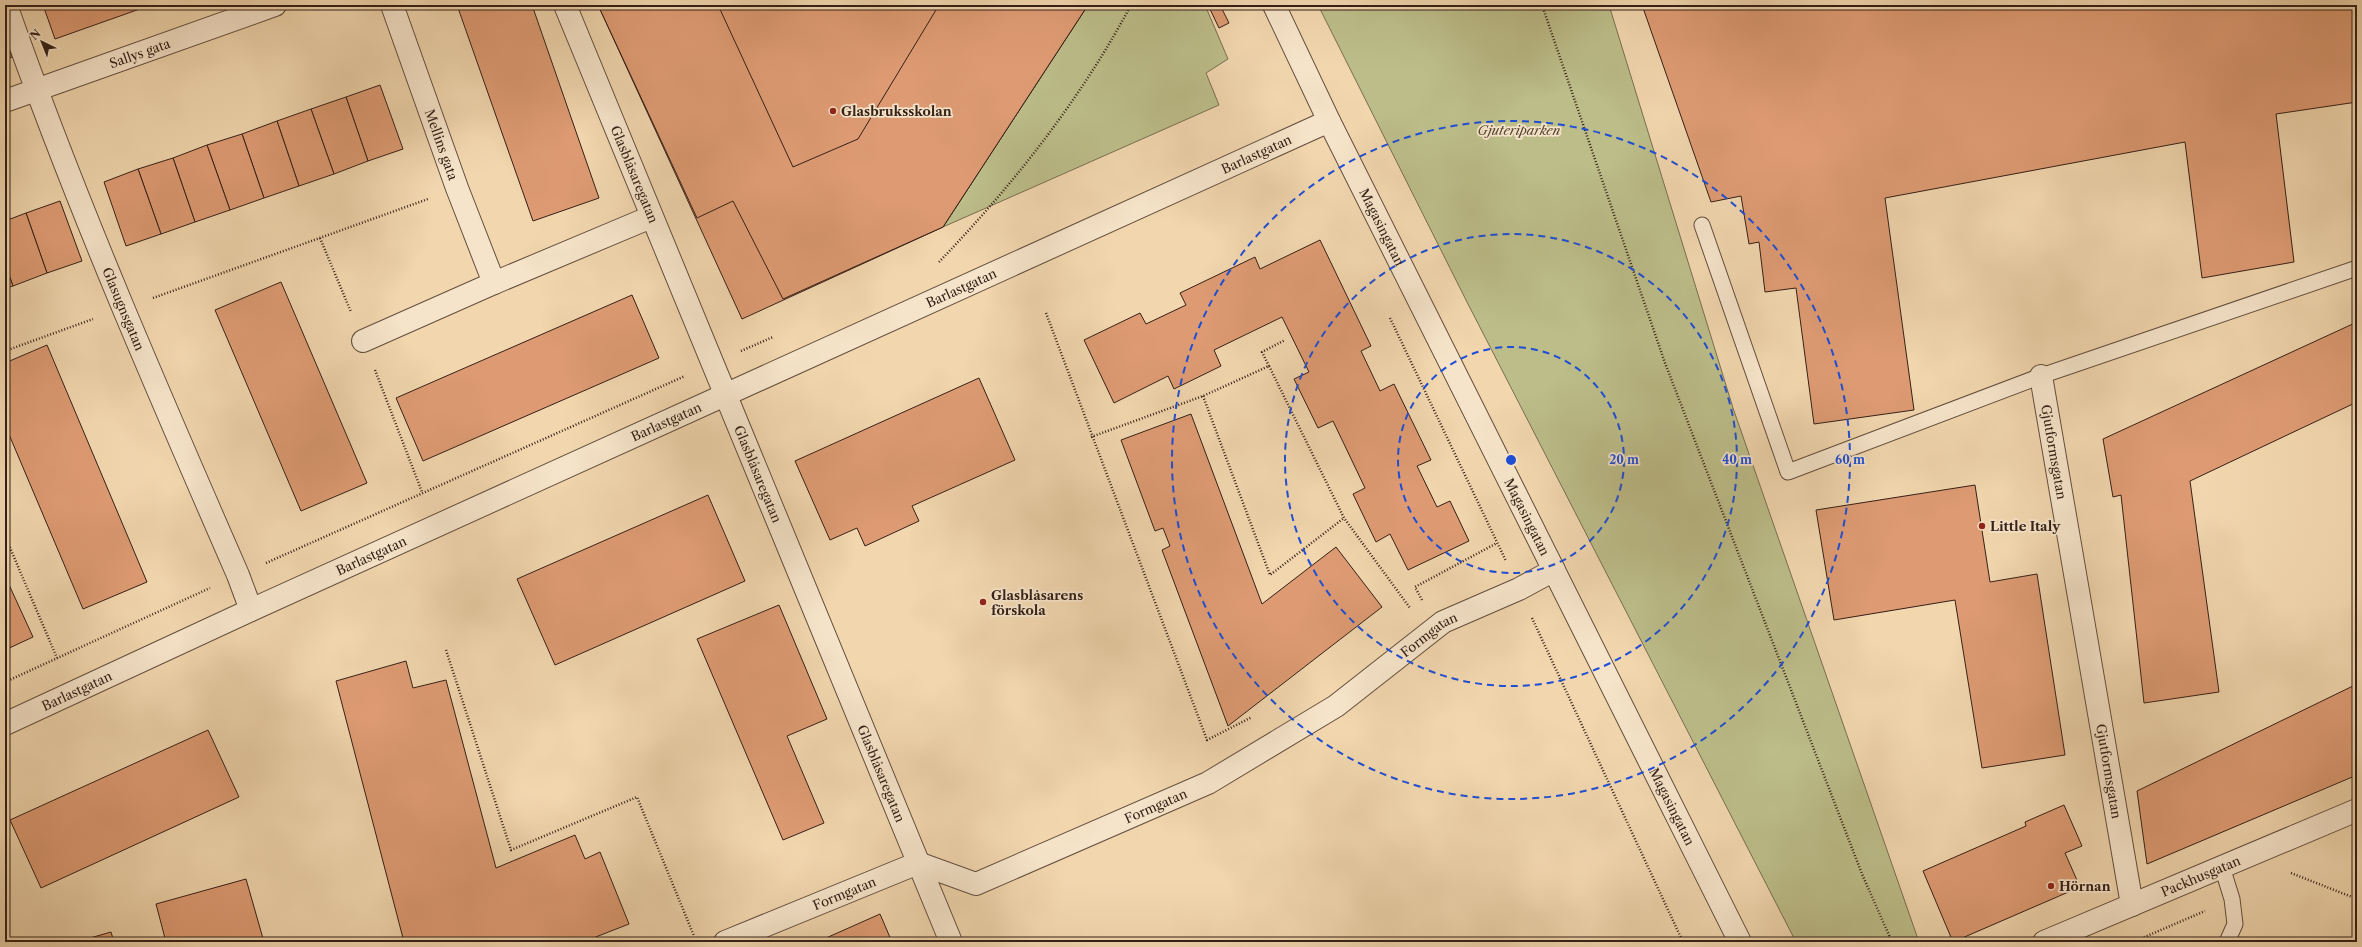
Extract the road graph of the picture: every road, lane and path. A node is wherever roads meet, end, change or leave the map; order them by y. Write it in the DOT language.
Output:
graph roads {
  1 [pos="6,5"];
  2 [pos="275,5"];
  3 [pos="392,5"];
  4 [pos="565,5"];
  5 [pos="1131,5"];
  6 [pos="1274,5"];
  7 [pos="1542,5"];
  8 [pos="36,90"];
  9 [pos="5,101"];
  10 [pos="1329,121"];
  11 [pos="457,188"];
  12 [pos="651,217"];
  13 [pos="1702,225"];
  14 [pos="946,259"];
  15 [pos="939,262"];
  16 [pos="932,266"];
  17 [pos="2357,268"];
  18 [pos="494,283"];
  19 [pos="122,309"];
  20 [pos="1046,313"];
  21 [pos="1388,313"];
  22 [pos="779,334"];
  23 [pos="1285,340"];
  24 [pos="363,341"];
  25 [pos="5,351"];
  26 [pos="713,363"];
  27 [pos="1269,366"];
  28 [pos="2041,376"];
  29 [pos="725,395"];
  30 [pos="1203,396"];
  31 [pos="1092,437"];
  32 [pos="1344,518"];
  33 [pos="5,536"];
  34 [pos="1497,543"];
  35 [pos="1554,570"];
  36 [pos="238,575"];
  37 [pos="1519,589"];
  38 [pos="1425,606"];
  39 [pos="251,610"];
  40 [pos="1436,628"];
  41 [pos="446,650"];
  42 [pos="57,658"];
  43 [pos="5,682"];
  44 [pos="1256,715"];
  45 [pos="5,724"];
  46 [pos="2357,810"];
  47 [pos="918,863"];
  48 [pos="2222,867"];
  49 [pos="2291,874"];
  50 [pos="2357,899"];
  51 [pos="2132,905"];
  52 [pos="696,942"];
  53 [pos="725,942"];
  54 [pos="951,942"];
  55 [pos="1683,942"];
  56 [pos="1740,942"];
  57 [pos="1892,942"];
  58 [pos="2044,942"];
  59 [pos="2227,942"];
  1 -- 8 [label="street, Glasugnsgatan"];
  2 -- 8 [label="street, Sallys gata"];
  3 -- 11 [label="street, Mellins gata"];
  4 -- 12 [label="street, Glasblåsaregatan"];
  5 -- 15 [label="path"];
  6 -- 10 [label="street, Magasingatan"];
  7 -- 57 [label="path"];
  8 -- 9 [label="street, Sallys gata"];
  8 -- 19 [label="street, Glasugnsgatan"];
  10 -- 29 [label="street, Barlastgatan"];
  10 -- 35 [label="street, Magasingatan"];
  11 -- 18 [label="street, Mellins gata"];
  11 -- 19 [label="path"];
  12 -- 18 [label="street"];
  12 -- 26 [label="street, Glasblåsaregatan"];
  13 -- 28 [label="lane"];
  14 -- 15 [label="path"];
  15 -- 16 [label="path"];
  17 -- 28 [label="lane"];
  18 -- 24 [label="street"];
  19 -- 25 [label="path"];
  19 -- 36 [label="street, Glasugnsgatan"];
  20 -- 31 [label="path"];
  21 -- 34 [label="path"];
  22 -- 26 [label="path"];
  23 -- 27 [label="path"];
  26 -- 29 [label="street, Glasblåsaregatan"];
  26 -- 36 [label="path"];
  27 -- 30 [label="path"];
  27 -- 32 [label="path"];
  28 -- 51 [label="street, Gjutformsgatan"];
  29 -- 39 [label="street, Barlastgatan"];
  29 -- 47 [label="street, Glasblåsaregatan"];
  30 -- 31 [label="path"];
  30 -- 32 [label="path"];
  31 -- 44 [label="path"];
  32 -- 38 [label="path"];
  33 -- 42 [label="path"];
  34 -- 37 [label="path"];
  34 -- 38 [label="path"];
  35 -- 37 [label="street, Formgatan"];
  35 -- 56 [label="street, Magasingatan"];
  36 -- 39 [label="street, Glasugnsgatan"];
  36 -- 42 [label="path"];
  37 -- 40 [label="street, Formgatan"];
  37 -- 55 [label="path"];
  38 -- 40 [label="path"];
  39 -- 45 [label="street, Barlastgatan"];
  40 -- 47 [label="street, Formgatan"];
  41 -- 52 [label="path"];
  42 -- 43 [label="path"];
  46 -- 48 [label="street, Packhusgatan"];
  47 -- 53 [label="street, Formgatan"];
  47 -- 54 [label="street, Glasblåsaregatan"];
  48 -- 51 [label="street, Packhusgatan"];
  48 -- 59 [label="lane"];
  49 -- 50 [label="path"];
  51 -- 58 [label="street, Packhusgatan"];
}
